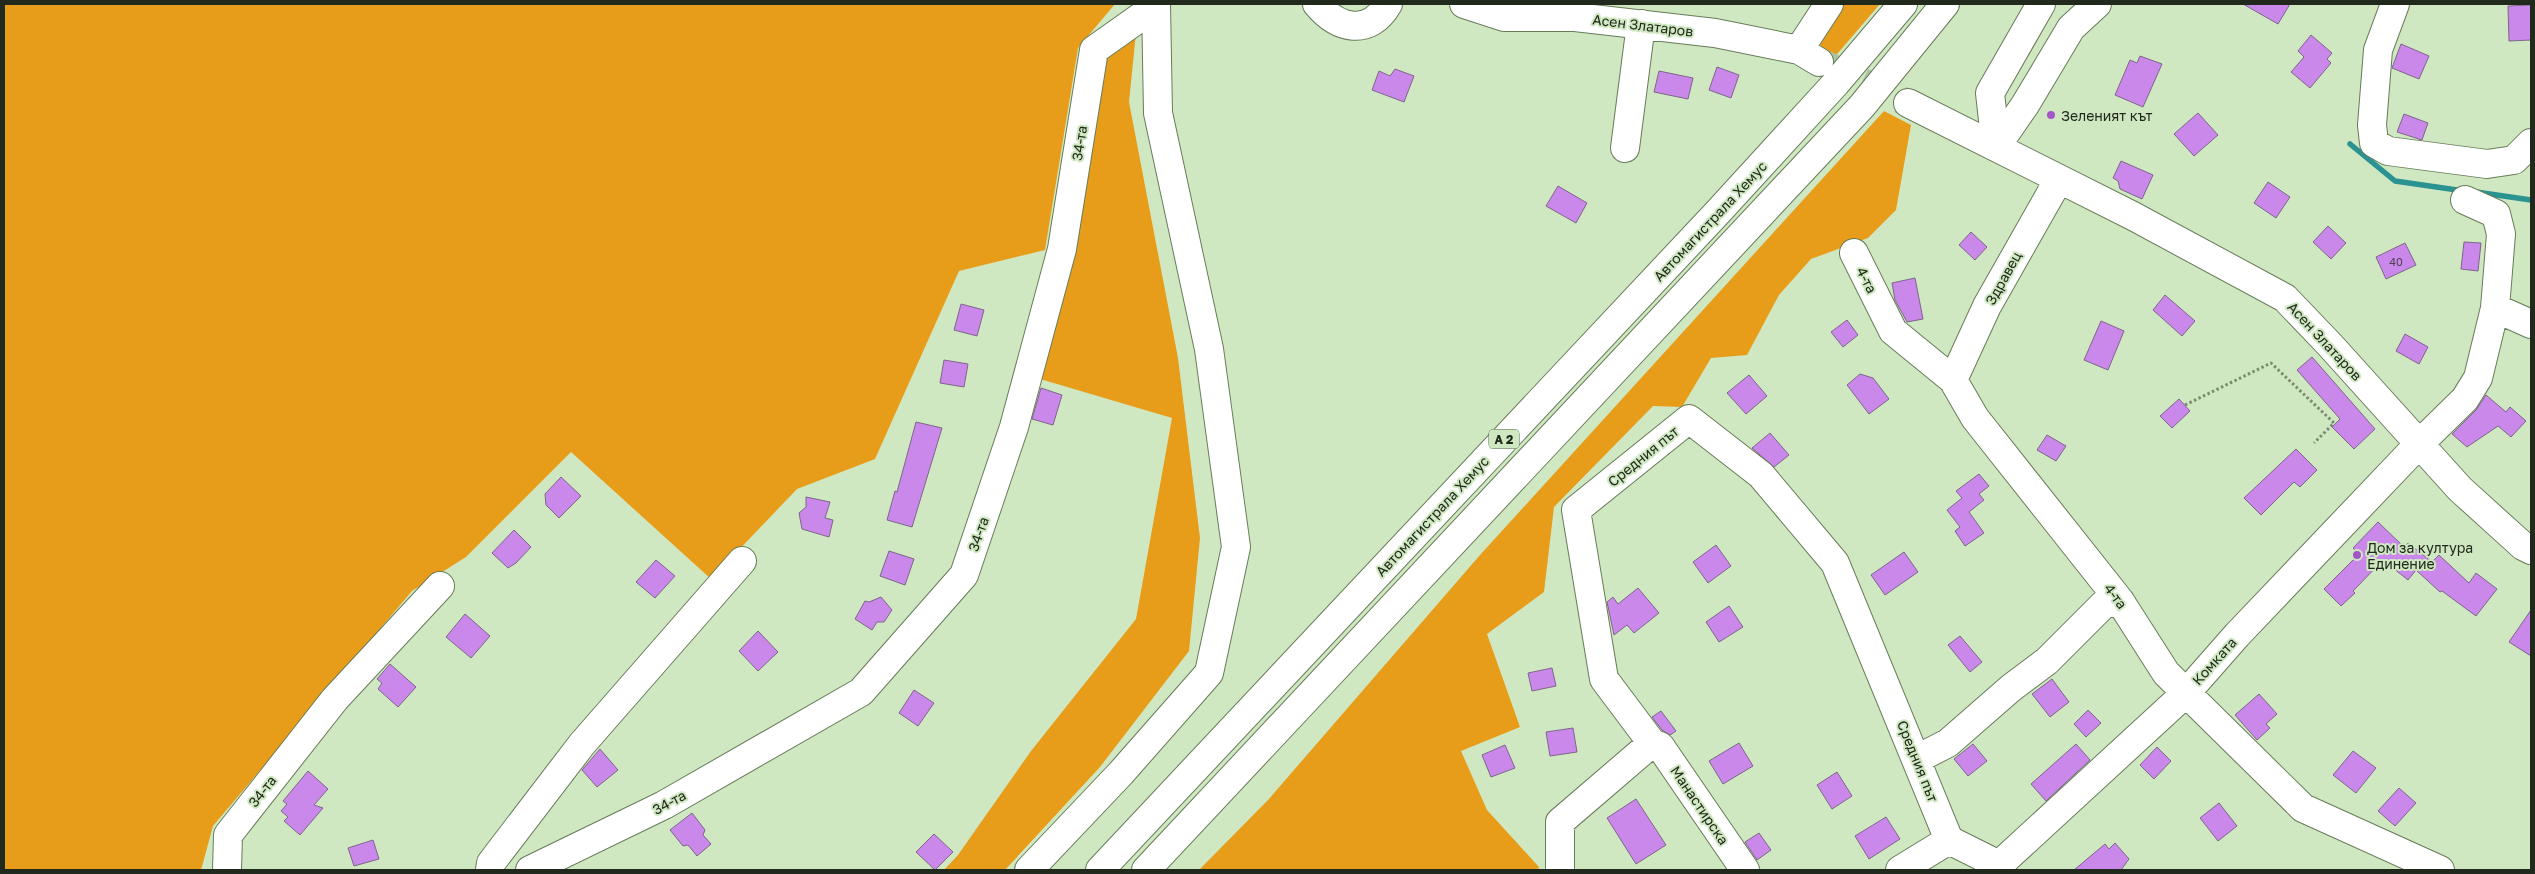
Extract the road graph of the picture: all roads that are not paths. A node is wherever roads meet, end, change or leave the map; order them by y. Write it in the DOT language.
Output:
graph roads {
  1 [pos="1317,4"];
  2 [pos="1388,4"];
  3 [pos="1464,4"];
  4 [pos="1829,4"];
  5 [pos="1903,4"];
  6 [pos="1945,4"];
  7 [pos="2041,4"];
  8 [pos="2097,4"];
  9 [pos="2395,4"];
  10 [pos="1156,5"];
  11 [pos="1641,24"];
  12 [pos="1908,103"];
  13 [pos="2531,142"];
  14 [pos="1625,148"];
  15 [pos="1996,148"];
  16 [pos="2059,179"];
  17 [pos="2465,200"];
  18 [pos="1854,253"];
  19 [pos="2495,308"];
  20 [pos="2531,324"];
  21 [pos="1953,380"];
  22 [pos="2418,445"];
  23 [pos="2531,550"];
  24 [pos="742,562"];
  25 [pos="440,586"];
  26 [pos="2120,601"];
  27 [pos="2186,693"];
  28 [pos="1652,744"];
  29 [pos="1917,759"];
  30 [pos="1950,840"];
  31 [pos="2000,867"];
  32 [pos="227,870"];
  33 [pos="490,870"];
  34 [pos="530,870"];
  35 [pos="1030,870"];
  36 [pos="1100,870"];
  37 [pos="1146,870"];
  38 [pos="1560,870"];
  39 [pos="1745,870"];
  40 [pos="1900,870"];
  41 [pos="2440,870"];
  1 -- 2 [label="main road"];
  3 -- 11 [label="main road, Асен Златаров"];
  4 -- 11 [label="main road, Асен Златаров"];
  5 -- 36 [label="main road, Автомагистрала Хемус / A 2"];
  6 -- 37 [label="main road, A 2"];
  7 -- 15 [label="main road"];
  8 -- 15 [label="main road"];
  9 -- 13 [label="main road"];
  10 -- 34 [label="main road, 34-та"];
  10 -- 35 [label="main road"];
  11 -- 14 [label="main road"];
  12 -- 15 [label="main road, Асен Златаров"];
  15 -- 16 [label="main road, Асен Златаров"];
  16 -- 21 [label="main road, Здравец"];
  16 -- 22 [label="main road, Асен Златаров"];
  17 -- 19 [label="main road, Комката"];
  18 -- 21 [label="main road, 4-та"];
  19 -- 20 [label="main road"];
  19 -- 22 [label="main road, Комката"];
  21 -- 26 [label="main road, 4-та"];
  22 -- 23 [label="main road, Асен Златаров"];
  22 -- 27 [label="main road, Комката"];
  24 -- 33 [label="main road"];
  25 -- 32 [label="main road, 34-та"];
  26 -- 27 [label="main road, 4-та"];
  26 -- 29 [label="main road"];
  27 -- 31 [label="main road, Комката"];
  27 -- 41 [label="main road, 4-та"];
  28 -- 29 [label="main road, Средния път"];
  28 -- 38 [label="main road"];
  28 -- 39 [label="main road, Манастирска"];
  29 -- 30 [label="main road, Средния път"];
  30 -- 31 [label="main road"];
  30 -- 40 [label="main road"];
}
